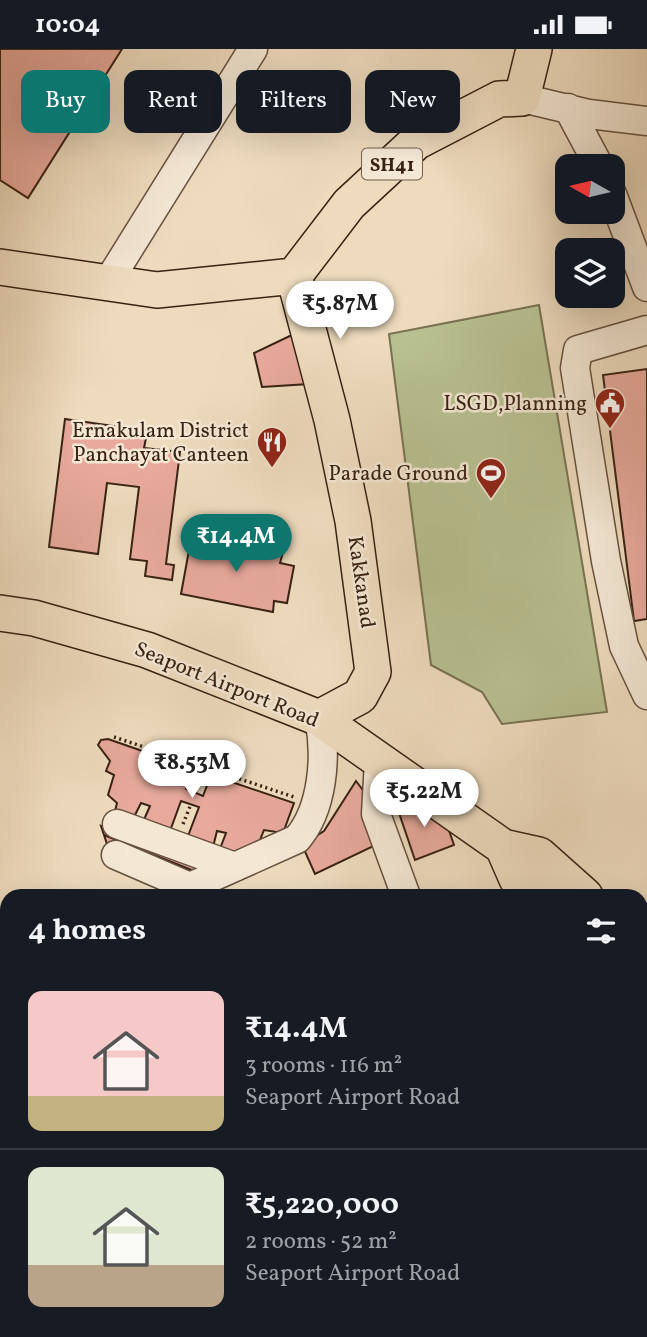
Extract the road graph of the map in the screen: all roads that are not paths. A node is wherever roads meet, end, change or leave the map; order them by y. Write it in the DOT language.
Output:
graph roads {
  1 [pos="253,49"];
  2 [pos="534,49"];
  3 [pos="522,98"];
  4 [pos="568,108"];
  5 [pos="647,121"];
  6 [pos="593,154"];
  7 [pos="623,224"];
  8 [pos="0,267"];
  9 [pos="294,276"];
  10 [pos="108,282"];
  11 [pos="647,287"];
  12 [pos="647,330"];
  13 [pos="0,613"];
  14 [pos="647,695"];
  15 [pos="319,718"];
  16 [pos="379,761"];
  17 [pos="117,824"];
  18 [pos="503,847"];
  19 [pos="116,855"];
  20 [pos="235,867"];
  21 [pos="404,889"];
  22 [pos="507,889"];
  23 [pos="528,889"];
  24 [pos="577,889"];
  1 -- 10 [label="street"];
  2 -- 3 [label="main road"];
  3 -- 4 [label="street"];
  3 -- 9 [label="main road, SH41"];
  4 -- 5 [label="street"];
  4 -- 6 [label="street"];
  7 -- 11 [label="street"];
  8 -- 10 [label="main road"];
  9 -- 10 [label="main road"];
  9 -- 15 [label="main road, Kakkanad"];
  12 -- 14 [label="street"];
  13 -- 15 [label="main road, Seaport Airport Road"];
  15 -- 16 [label="main road, Seaport Airport Road"];
  15 -- 20 [label="street"];
  16 -- 18 [label="main road, Seaport Airport Road"];
  16 -- 21 [label="street"];
  17 -- 20 [label="street"];
  18 -- 22 [label="street"];
  18 -- 23 [label="main road"];
  18 -- 24 [label="main road, Seaport Airport Road"];
  19 -- 20 [label="street"];
}
